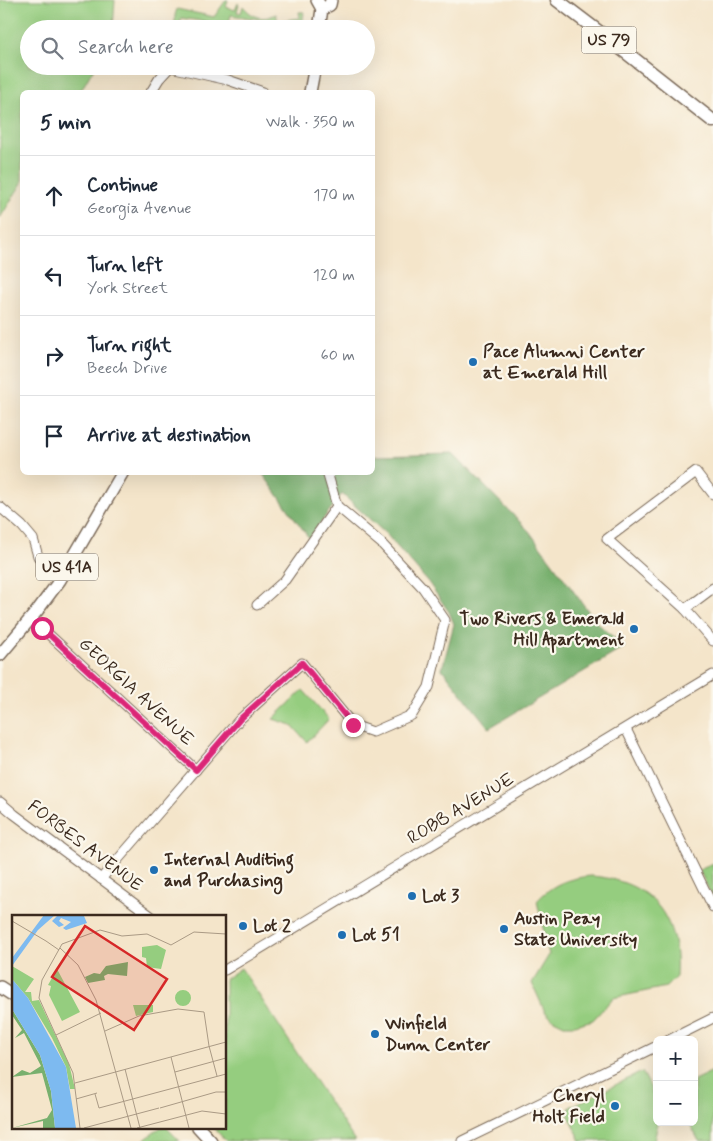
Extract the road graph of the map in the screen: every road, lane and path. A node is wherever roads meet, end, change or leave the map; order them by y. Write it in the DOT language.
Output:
graph roads {
  1 [pos="331,0"];
  2 [pos="557,0"];
  3 [pos="320,5"];
  4 [pos="320,20"];
  5 [pos="163,75"];
  6 [pos="206,75"];
  7 [pos="313,75"];
  8 [pos="152,90"];
  9 [pos="257,90"];
  10 [pos="310,90"];
  11 [pos="713,121"];
  12 [pos="121,475"];
  13 [pos="328,475"];
  14 [pos="710,482"];
  15 [pos="713,494"];
  16 [pos="337,506"];
  17 [pos="0,507"];
  18 [pos="60,580"];
  19 [pos="713,588"];
  20 [pos="257,605"];
  21 [pos="685,609"];
  22 [pos="31,618"];
  23 [pos="713,641"];
  24 [pos="0,655"];
  25 [pos="713,675"];
  26 [pos="626,729"];
  27 [pos="196,770"];
  28 [pos="0,802"];
  29 [pos="101,879"];
  30 [pos="713,907"];
  31 [pos="149,915"];
  32 [pos="226,969"];
  33 [pos="0,987"];
  34 [pos="12,995"];
  35 [pos="713,1018"];
  36 [pos="677,1036"];
  37 [pos="653,1048"];
  38 [pos="199,1128"];
  39 [pos="211,1141"];
  40 [pos="462,1141"];
  1 -- 3 [label="main road"];
  2 -- 11 [label="highway, US 79"];
  3 -- 4 [label="main road"];
  5 -- 8 [label="street"];
  6 -- 9 [label="street"];
  7 -- 10 [label="main road"];
  12 -- 18 [label="main road, US 41A"];
  13 -- 16 [label="street"];
  14 -- 15 [label="street"];
  14 -- 21 [label="street"];
  16 -- 20 [label="street"];
  16 -- 27 [label="street"];
  17 -- 18 [label="street"];
  18 -- 22 [label="main road, US 41A"];
  19 -- 21 [label="street"];
  21 -- 23 [label="street"];
  22 -- 24 [label="main road, US 41A"];
  22 -- 27 [label="street, GEORGIA AVENUE"];
  25 -- 26 [label="street, ROBB AVENUE"];
  26 -- 30 [label="street"];
  26 -- 32 [label="street, ROBB AVENUE"];
  27 -- 29 [label="street"];
  28 -- 29 [label="street, FORBES AVENUE"];
  29 -- 31 [label="street, FORBES AVENUE"];
  33 -- 34 [label="main road"];
  35 -- 36 [label="street"];
  37 -- 40 [label="street"];
  38 -- 39 [label="main road"];
}
